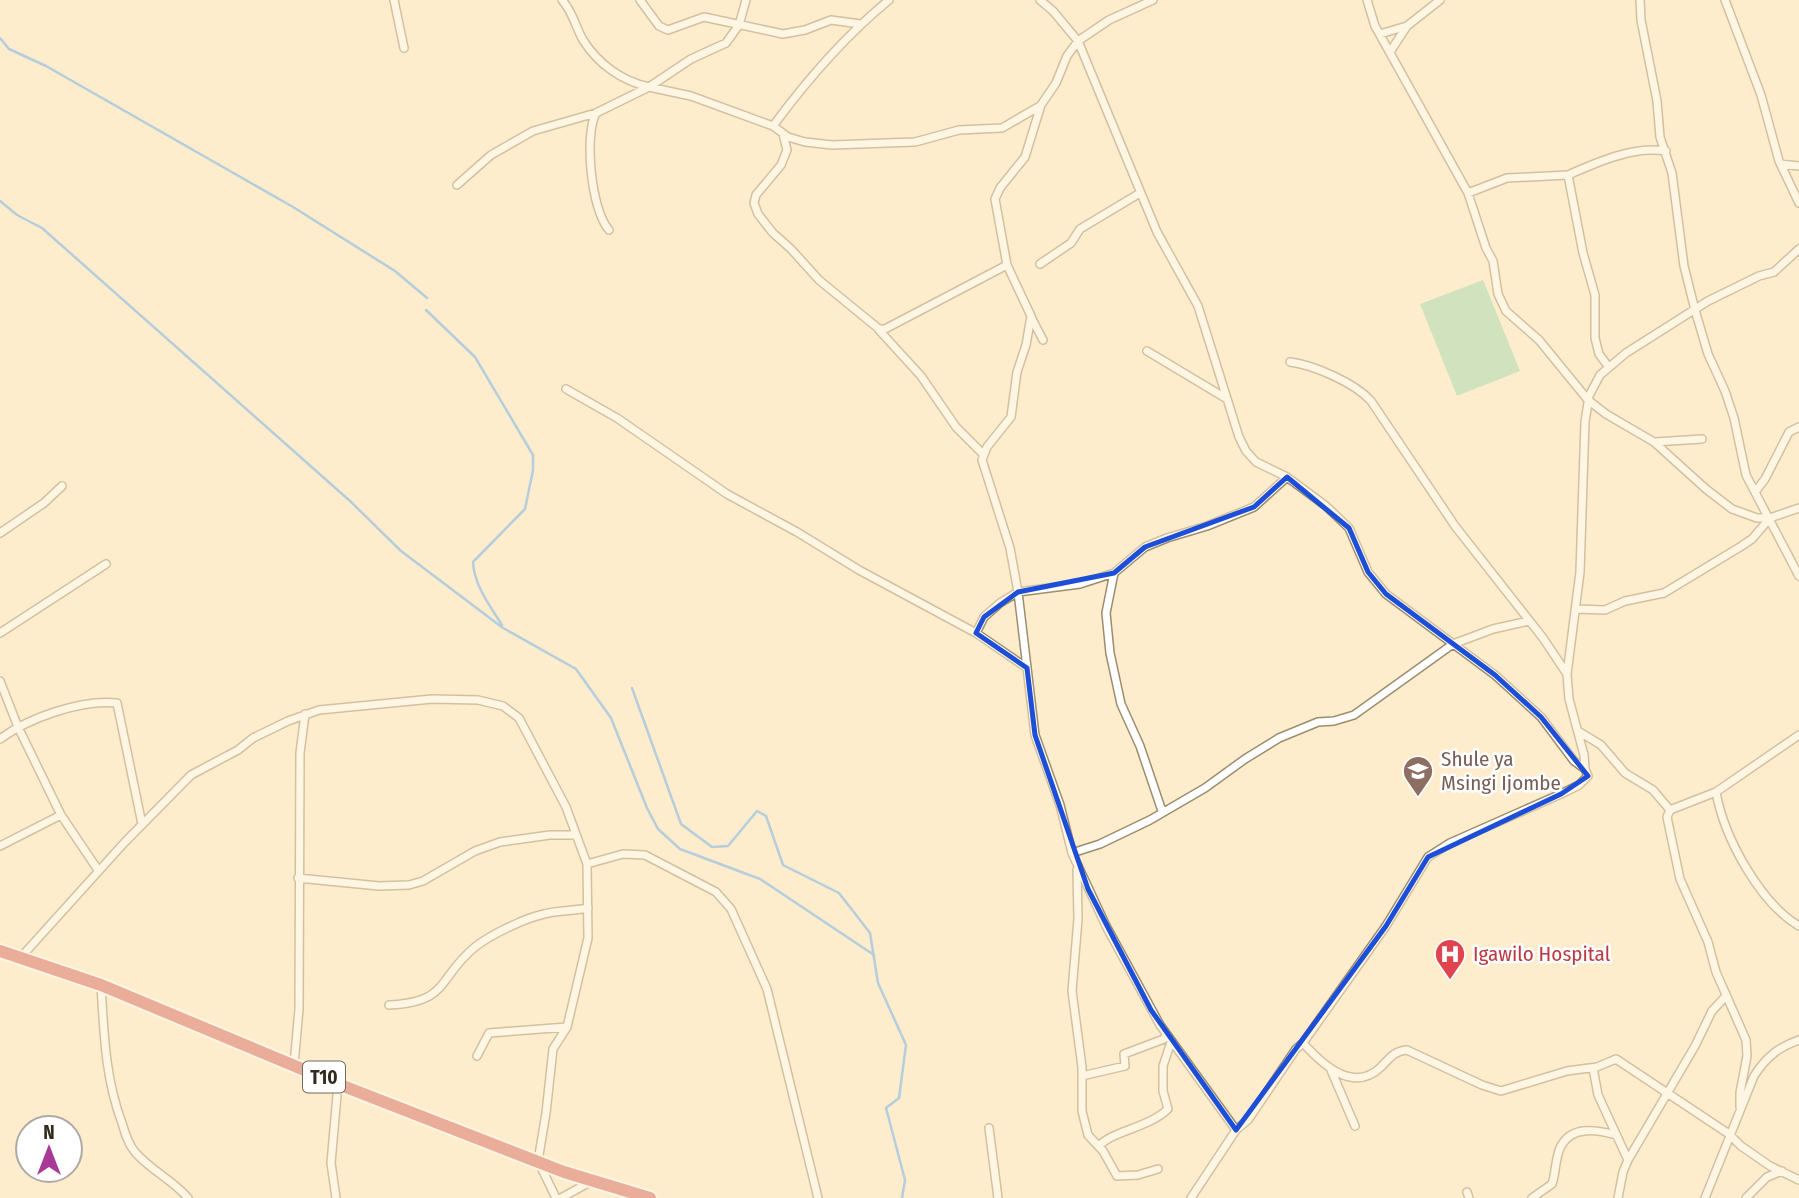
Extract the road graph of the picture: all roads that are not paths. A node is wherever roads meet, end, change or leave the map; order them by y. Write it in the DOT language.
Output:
graph roads {
  1 [pos="394,0"];
  2 [pos="562,0"];
  3 [pos="640,0"];
  4 [pos="746,0"];
  5 [pos="889,0"];
  6 [pos="1040,0"];
  7 [pos="1052,0"];
  8 [pos="1153,0"];
  9 [pos="1367,0"];
  10 [pos="1440,0"];
  11 [pos="1640,0"];
  12 [pos="1725,0"];
  13 [pos="1053,11"];
  14 [pos="859,24"];
  15 [pos="739,25"];
  16 [pos="1407,26"];
  17 [pos="1380,34"];
  18 [pos="1078,41"];
  19 [pos="404,48"];
  20 [pos="1390,52"];
  21 [pos="649,87"];
  22 [pos="1041,106"];
  23 [pos="596,113"];
  24 [pos="773,126"];
  25 [pos="783,134"];
  26 [pos="1666,151"];
  27 [pos="1781,164"];
  28 [pos="1799,166"];
  29 [pos="1568,175"];
  30 [pos="457,185"];
  31 [pos="1468,192"];
  32 [pos="1140,193"];
  33 [pos="1799,203"];
  34 [pos="608,230"];
  35 [pos="1799,249"];
  36 [pos="1040,264"];
  37 [pos="1007,265"];
  38 [pos="1695,310"];
  39 [pos="1031,316"];
  40 [pos="879,330"];
  41 [pos="1043,341"];
  42 [pos="1147,351"];
  43 [pos="1290,362"];
  44 [pos="1608,366"];
  45 [pos="566,389"];
  46 [pos="1227,399"];
  47 [pos="1588,400"];
  48 [pos="1799,428"];
  49 [pos="1702,439"];
  50 [pos="1654,442"];
  51 [pos="983,454"];
  52 [pos="1287,477"];
  53 [pos="62,486"];
  54 [pos="1755,492"];
  55 [pos="1799,508"];
  56 [pos="1770,518"];
  57 [pos="0,533"];
  58 [pos="106,564"];
  59 [pos="1114,573"];
  60 [pos="1799,576"];
  61 [pos="1018,593"];
  62 [pos="1576,608"];
  63 [pos="1529,621"];
  64 [pos="0,633"];
  65 [pos="976,633"];
  66 [pos="1453,644"];
  67 [pos="1027,668"];
  68 [pos="1567,674"];
  69 [pos="0,681"];
  70 [pos="305,714"];
  71 [pos="18,727"];
  72 [pos="1578,732"];
  73 [pos="1799,735"];
  74 [pos="0,739"];
  75 [pos="1585,769"];
  76 [pos="1716,792"];
  77 [pos="1670,810"];
  78 [pos="1162,811"];
  79 [pos="61,814"];
  80 [pos="142,824"];
  81 [pos="575,835"];
  82 [pos="0,846"];
  83 [pos="1072,853"];
  84 [pos="587,864"];
  85 [pos="98,870"];
  86 [pos="298,878"];
  87 [pos="588,908"];
  88 [pos="1799,926"];
  89 [pos="0,951"];
  90 [pos="22,957"];
  91 [pos="101,985"];
  92 [pos="1726,996"];
  93 [pos="389,1005"];
  94 [pos="567,1027"];
  95 [pos="1168,1038"];
  96 [pos="1799,1040"];
  97 [pos="1303,1043"];
  98 [pos="477,1056"];
  99 [pos="294,1065"];
  100 [pos="1593,1068"];
  101 [pos="1331,1069"];
  102 [pos="1082,1076"];
  103 [pos="338,1084"];
  104 [pos="1667,1092"];
  105 [pos="1740,1107"];
  106 [pos="1355,1126"];
  107 [pos="989,1128"];
  108 [pos="1236,1130"];
  109 [pos="1729,1134"];
  110 [pos="1616,1135"];
  111 [pos="1099,1146"];
  112 [pos="1628,1160"];
  113 [pos="538,1161"];
  114 [pos="1158,1169"];
  115 [pos="1783,1171"];
  116 [pos="1798,1178"];
  117 [pos="590,1182"];
  118 [pos="188,1198"];
  119 [pos="337,1198"];
  120 [pos="559,1198"];
  121 [pos="650,1198"];
  122 [pos="818,1198"];
  123 [pos="998,1198"];
  124 [pos="1191,1198"];
  125 [pos="1532,1198"];
  126 [pos="1618,1198"];
  127 [pos="1704,1198"];
  128 [pos="1746,1198"];
  1 -- 19 [label="street"];
  2 -- 21 [label="street"];
  3 -- 15 [label="street"];
  4 -- 15 [label="street"];
  5 -- 14 [label="street"];
  6 -- 13 [label="street"];
  7 -- 13 [label="street"];
  8 -- 18 [label="street"];
  9 -- 17 [label="street"];
  10 -- 16 [label="street"];
  11 -- 26 [label="street"];
  12 -- 27 [label="street"];
  13 -- 18 [label="street"];
  14 -- 15 [label="street"];
  14 -- 24 [label="street"];
  15 -- 21 [label="street"];
  16 -- 17 [label="street"];
  16 -- 20 [label="street"];
  17 -- 20 [label="street"];
  18 -- 22 [label="street"];
  18 -- 32 [label="street"];
  20 -- 31 [label="street"];
  21 -- 23 [label="street"];
  21 -- 24 [label="street"];
  22 -- 25 [label="street"];
  22 -- 37 [label="street"];
  23 -- 30 [label="street"];
  23 -- 34 [label="street"];
  24 -- 25 [label="street"];
  25 -- 40 [label="street"];
  26 -- 29 [label="street"];
  26 -- 38 [label="street"];
  27 -- 28 [label="street"];
  27 -- 33 [label="street"];
  29 -- 31 [label="street"];
  29 -- 44 [label="street"];
  31 -- 47 [label="street"];
  32 -- 36 [label="street"];
  32 -- 46 [label="street"];
  35 -- 38 [label="street"];
  37 -- 39 [label="street"];
  37 -- 40 [label="street"];
  38 -- 44 [label="street"];
  38 -- 54 [label="street"];
  39 -- 41 [label="street"];
  39 -- 51 [label="street"];
  40 -- 51 [label="street"];
  42 -- 46 [label="street"];
  43 -- 63 [label="street"];
  44 -- 47 [label="street"];
  45 -- 65 [label="street"];
  46 -- 52 [label="street"];
  47 -- 50 [label="street"];
  47 -- 62 [label="street"];
  48 -- 54 [label="street"];
  49 -- 50 [label="street"];
  50 -- 56 [label="street"];
  51 -- 61 [label="street"];
  52 -- 59 [label="street"];
  52 -- 66 [label="street"];
  53 -- 57 [label="street"];
  54 -- 56 [label="street"];
  55 -- 56 [label="street"];
  56 -- 60 [label="street"];
  56 -- 62 [label="street"];
  58 -- 64 [label="street"];
  59 -- 61 [label="street"];
  59 -- 78 [label="street"];
  61 -- 65 [label="street"];
  61 -- 67 [label="street"];
  62 -- 68 [label="street"];
  63 -- 66 [label="street"];
  63 -- 68 [label="street"];
  65 -- 67 [label="street"];
  66 -- 75 [label="street"];
  66 -- 78 [label="street"];
  67 -- 83 [label="street"];
  68 -- 72 [label="street"];
  69 -- 71 [label="street"];
  70 -- 80 [label="street"];
  70 -- 81 [label="street"];
  70 -- 86 [label="street"];
  71 -- 74 [label="street"];
  71 -- 79 [label="street"];
  71 -- 80 [label="street"];
  72 -- 75 [label="street"];
  72 -- 77 [label="street"];
  73 -- 76 [label="street"];
  75 -- 97 [label="street"];
  76 -- 77 [label="street"];
  76 -- 88 [label="street"];
  77 -- 92 [label="street"];
  78 -- 83 [label="street"];
  79 -- 82 [label="street"];
  79 -- 85 [label="street"];
  80 -- 85 [label="street"];
  81 -- 84 [label="street"];
  81 -- 86 [label="street"];
  83 -- 95 [label="street"];
  83 -- 102 [label="street"];
  84 -- 87 [label="street"];
  84 -- 122 [label="street"];
  85 -- 90 [label="street"];
  86 -- 99 [label="street"];
  87 -- 93 [label="street"];
  87 -- 94 [label="street"];
  89 -- 90 [label="highway, T10"];
  90 -- 91 [label="highway, T10"];
  91 -- 99 [label="highway, T10"];
  91 -- 118 [label="street"];
  92 -- 104 [label="street"];
  92 -- 105 [label="street"];
  94 -- 98 [label="street"];
  94 -- 113 [label="street"];
  95 -- 102 [label="street"];
  95 -- 108 [label="street"];
  95 -- 111 [label="street"];
  96 -- 105 [label="street"];
  97 -- 101 [label="street"];
  97 -- 108 [label="street"];
  99 -- 103 [label="highway, T10"];
  100 -- 101 [label="street"];
  100 -- 104 [label="street"];
  100 -- 110 [label="street"];
  101 -- 106 [label="street"];
  102 -- 111 [label="street"];
  103 -- 113 [label="highway, T10"];
  103 -- 119 [label="street"];
  104 -- 109 [label="street"];
  104 -- 112 [label="street"];
  105 -- 109 [label="street"];
  107 -- 123 [label="street"];
  108 -- 124 [label="street"];
  109 -- 115 [label="street"];
  109 -- 127 [label="street"];
  110 -- 112 [label="street"];
  110 -- 125 [label="street"];
  111 -- 114 [label="street"];
  112 -- 126 [label="street"];
  113 -- 117 [label="highway, T10"];
  113 -- 120 [label="street"];
  115 -- 116 [label="street"];
  115 -- 128 [label="street"];
  117 -- 120 [label="street"];
  117 -- 121 [label="highway, T10"];
}
